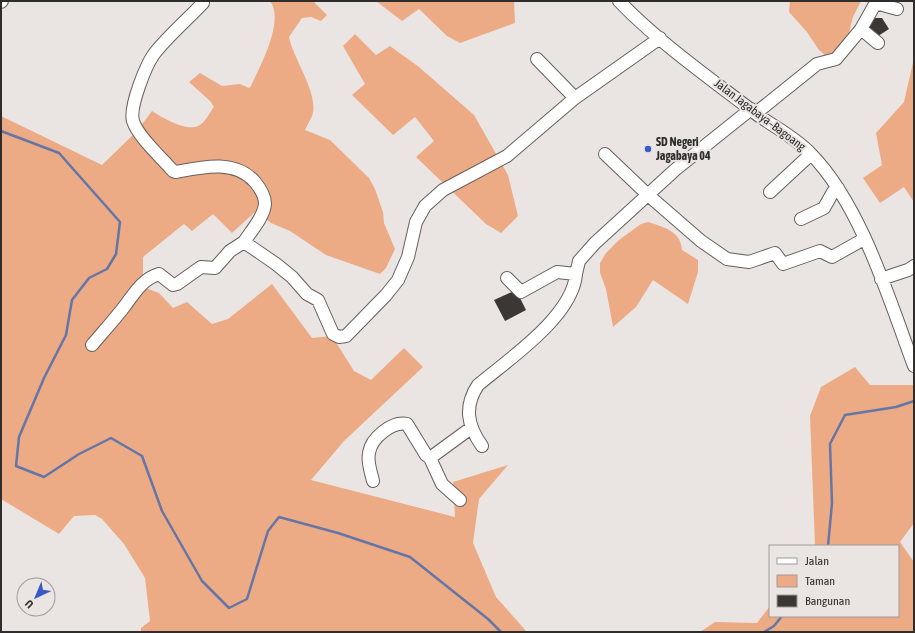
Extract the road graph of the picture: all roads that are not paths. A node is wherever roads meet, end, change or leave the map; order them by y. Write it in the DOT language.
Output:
graph roads {
  1 [pos="203,1"];
  2 [pos="619,1"];
  3 [pos="897,9"];
  4 [pos="861,28"];
  5 [pos="660,38"];
  6 [pos="878,43"];
  7 [pos="537,59"];
  8 [pos="575,98"];
  9 [pos="754,111"];
  10 [pos="605,154"];
  11 [pos="811,154"];
  12 [pos="838,188"];
  13 [pos="770,192"];
  14 [pos="648,195"];
  15 [pos="800,219"];
  16 [pos="864,239"];
  17 [pos="244,242"];
  18 [pos="914,266"];
  19 [pos="576,274"];
  20 [pos="507,278"];
  21 [pos="881,279"];
  22 [pos="92,345"];
  23 [pos="914,366"];
  24 [pos="471,428"];
  25 [pos="482,446"];
  26 [pos="430,458"];
  27 [pos="373,481"];
  28 [pos="460,500"];
  1 -- 17 [label="street"];
  2 -- 5 [label="street, Jalan Jagabaya–Bagoang"];
  3 -- 4 [label="street"];
  4 -- 6 [label="street"];
  4 -- 9 [label="street"];
  5 -- 8 [label="street"];
  5 -- 9 [label="street, Jalan Jagabaya–Bagoang"];
  7 -- 8 [label="street"];
  8 -- 17 [label="street"];
  9 -- 11 [label="street, Jalan Jagabaya–Bagoang"];
  9 -- 14 [label="street"];
  10 -- 14 [label="street"];
  11 -- 12 [label="street, Jalan Jagabaya–Bagoang"];
  11 -- 13 [label="street"];
  12 -- 15 [label="street"];
  12 -- 16 [label="street, Jalan Jagabaya–Bagoang"];
  14 -- 16 [label="street"];
  14 -- 19 [label="street"];
  16 -- 21 [label="street, Jalan Jagabaya–Bagoang"];
  17 -- 22 [label="street"];
  18 -- 21 [label="street"];
  19 -- 20 [label="street"];
  19 -- 24 [label="street"];
  21 -- 23 [label="street, Jalan Jagabaya–Bagoang"];
  24 -- 25 [label="street"];
  24 -- 26 [label="street"];
  26 -- 27 [label="street"];
  26 -- 28 [label="street"];
}
